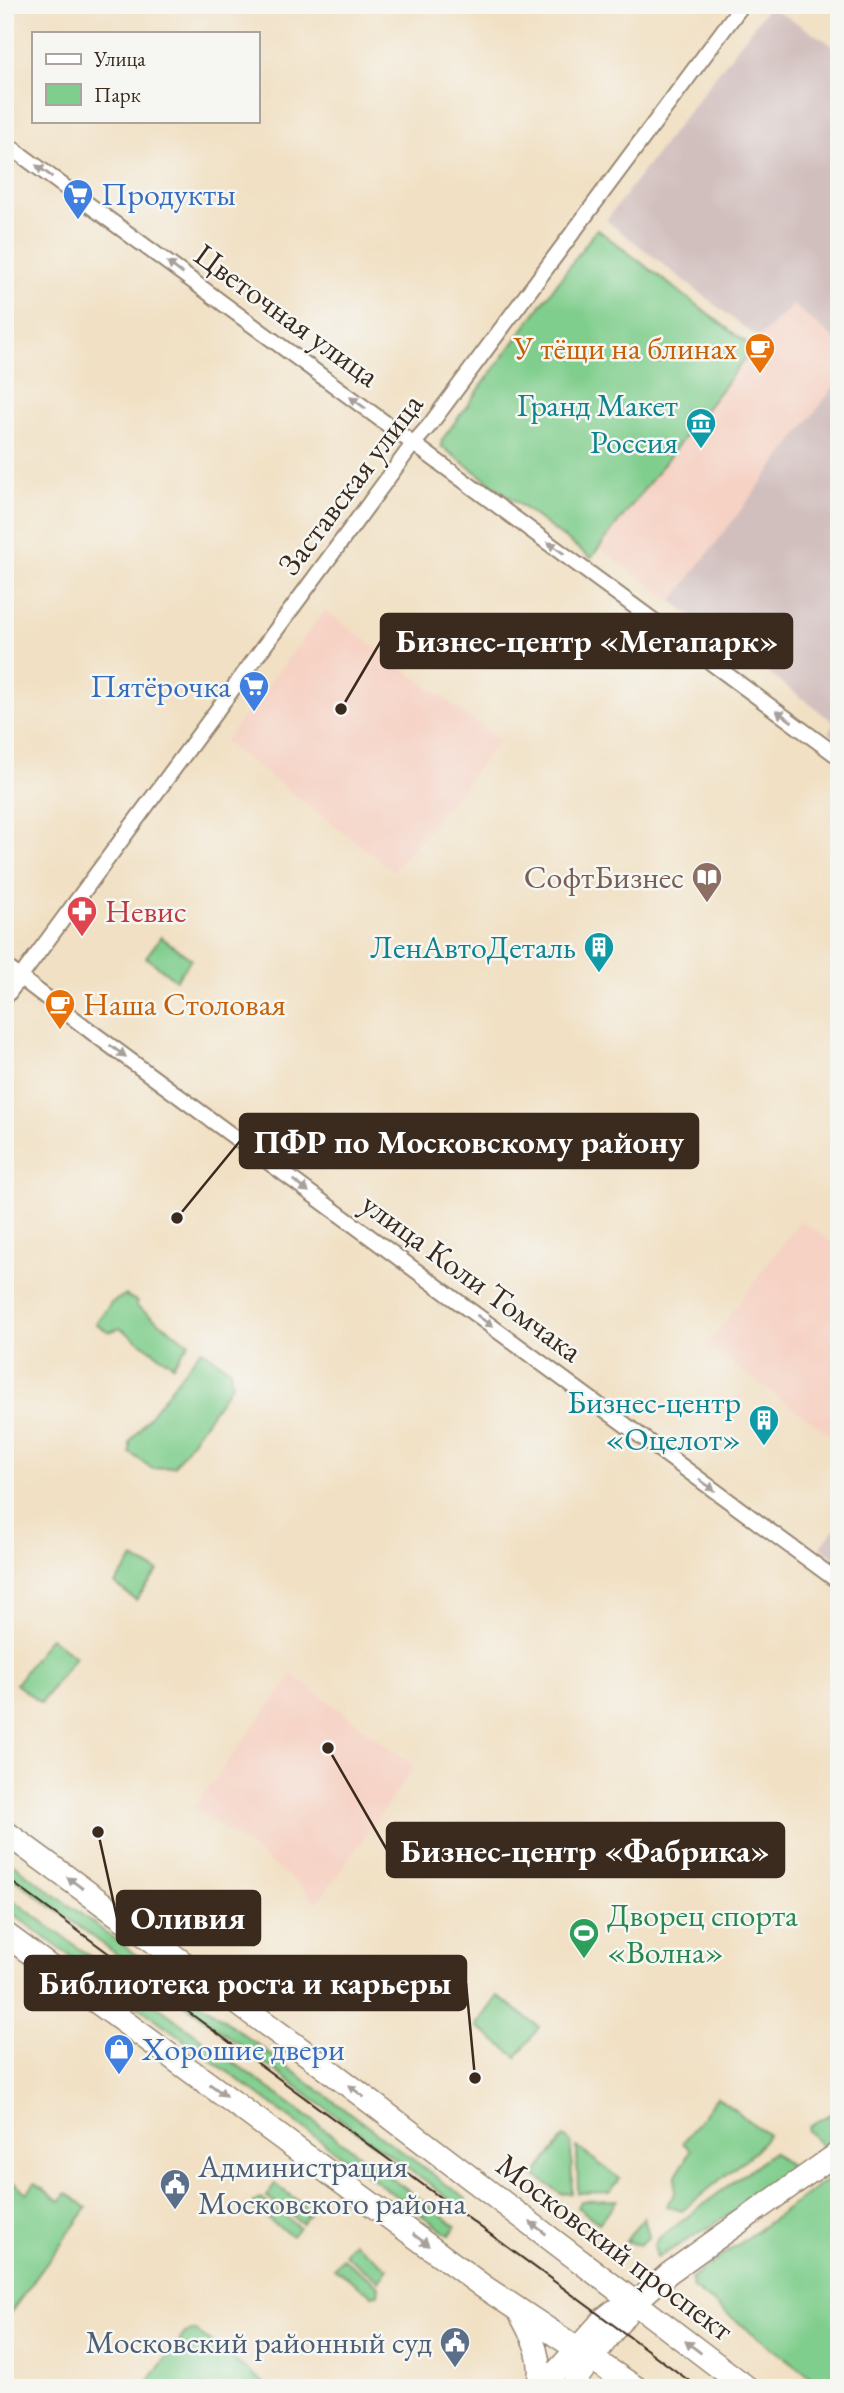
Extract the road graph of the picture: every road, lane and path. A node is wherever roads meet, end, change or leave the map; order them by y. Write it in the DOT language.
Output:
graph roads {
  1 [pos="742,5"];
  2 [pos="5,143"];
  3 [pos="413,443"];
  4 [pos="839,757"];
  5 [pos="5,966"];
  6 [pos="20,978"];
  7 [pos="5,998"];
  8 [pos="839,1582"];
  9 [pos="5,1832"];
  10 [pos="5,1934"];
  11 [pos="839,2152"];
  12 [pos="635,2303"];
  13 [pos="517,2309"];
  14 [pos="583,2353"];
  15 [pos="539,2388"];
  16 [pos="570,2388"];
  17 [pos="635,2388"];
  18 [pos="747,2388"];
  1 -- 3 [label="street, Заставская улица"];
  3 -- 2 [label="street, Цветочная улица, one-way"];
  4 -- 3 [label="street, Цветочная улица, one-way"];
  3 -- 6 [label="street, Заставская улица"];
  5 -- 6 [label="street, улица Коли Томчака"];
  6 -- 7 [label="street, Заставская улица"];
  6 -- 8 [label="street, улица Коли Томчака, one-way"];
  12 -- 9 [label="main road, Московский проспект, one-way"];
  10 -- 13 [label="main road, one-way"];
  11 -- 12 [label="street"];
  12 -- 14 [label="street"];
  18 -- 12 [label="main road, Московский проспект, one-way"];
  13 -- 14 [label="main road"];
  13 -- 15 [label="street"];
  14 -- 15 [label="street"];
  14 -- 16 [label="street"];
  14 -- 17 [label="main road"];
}
